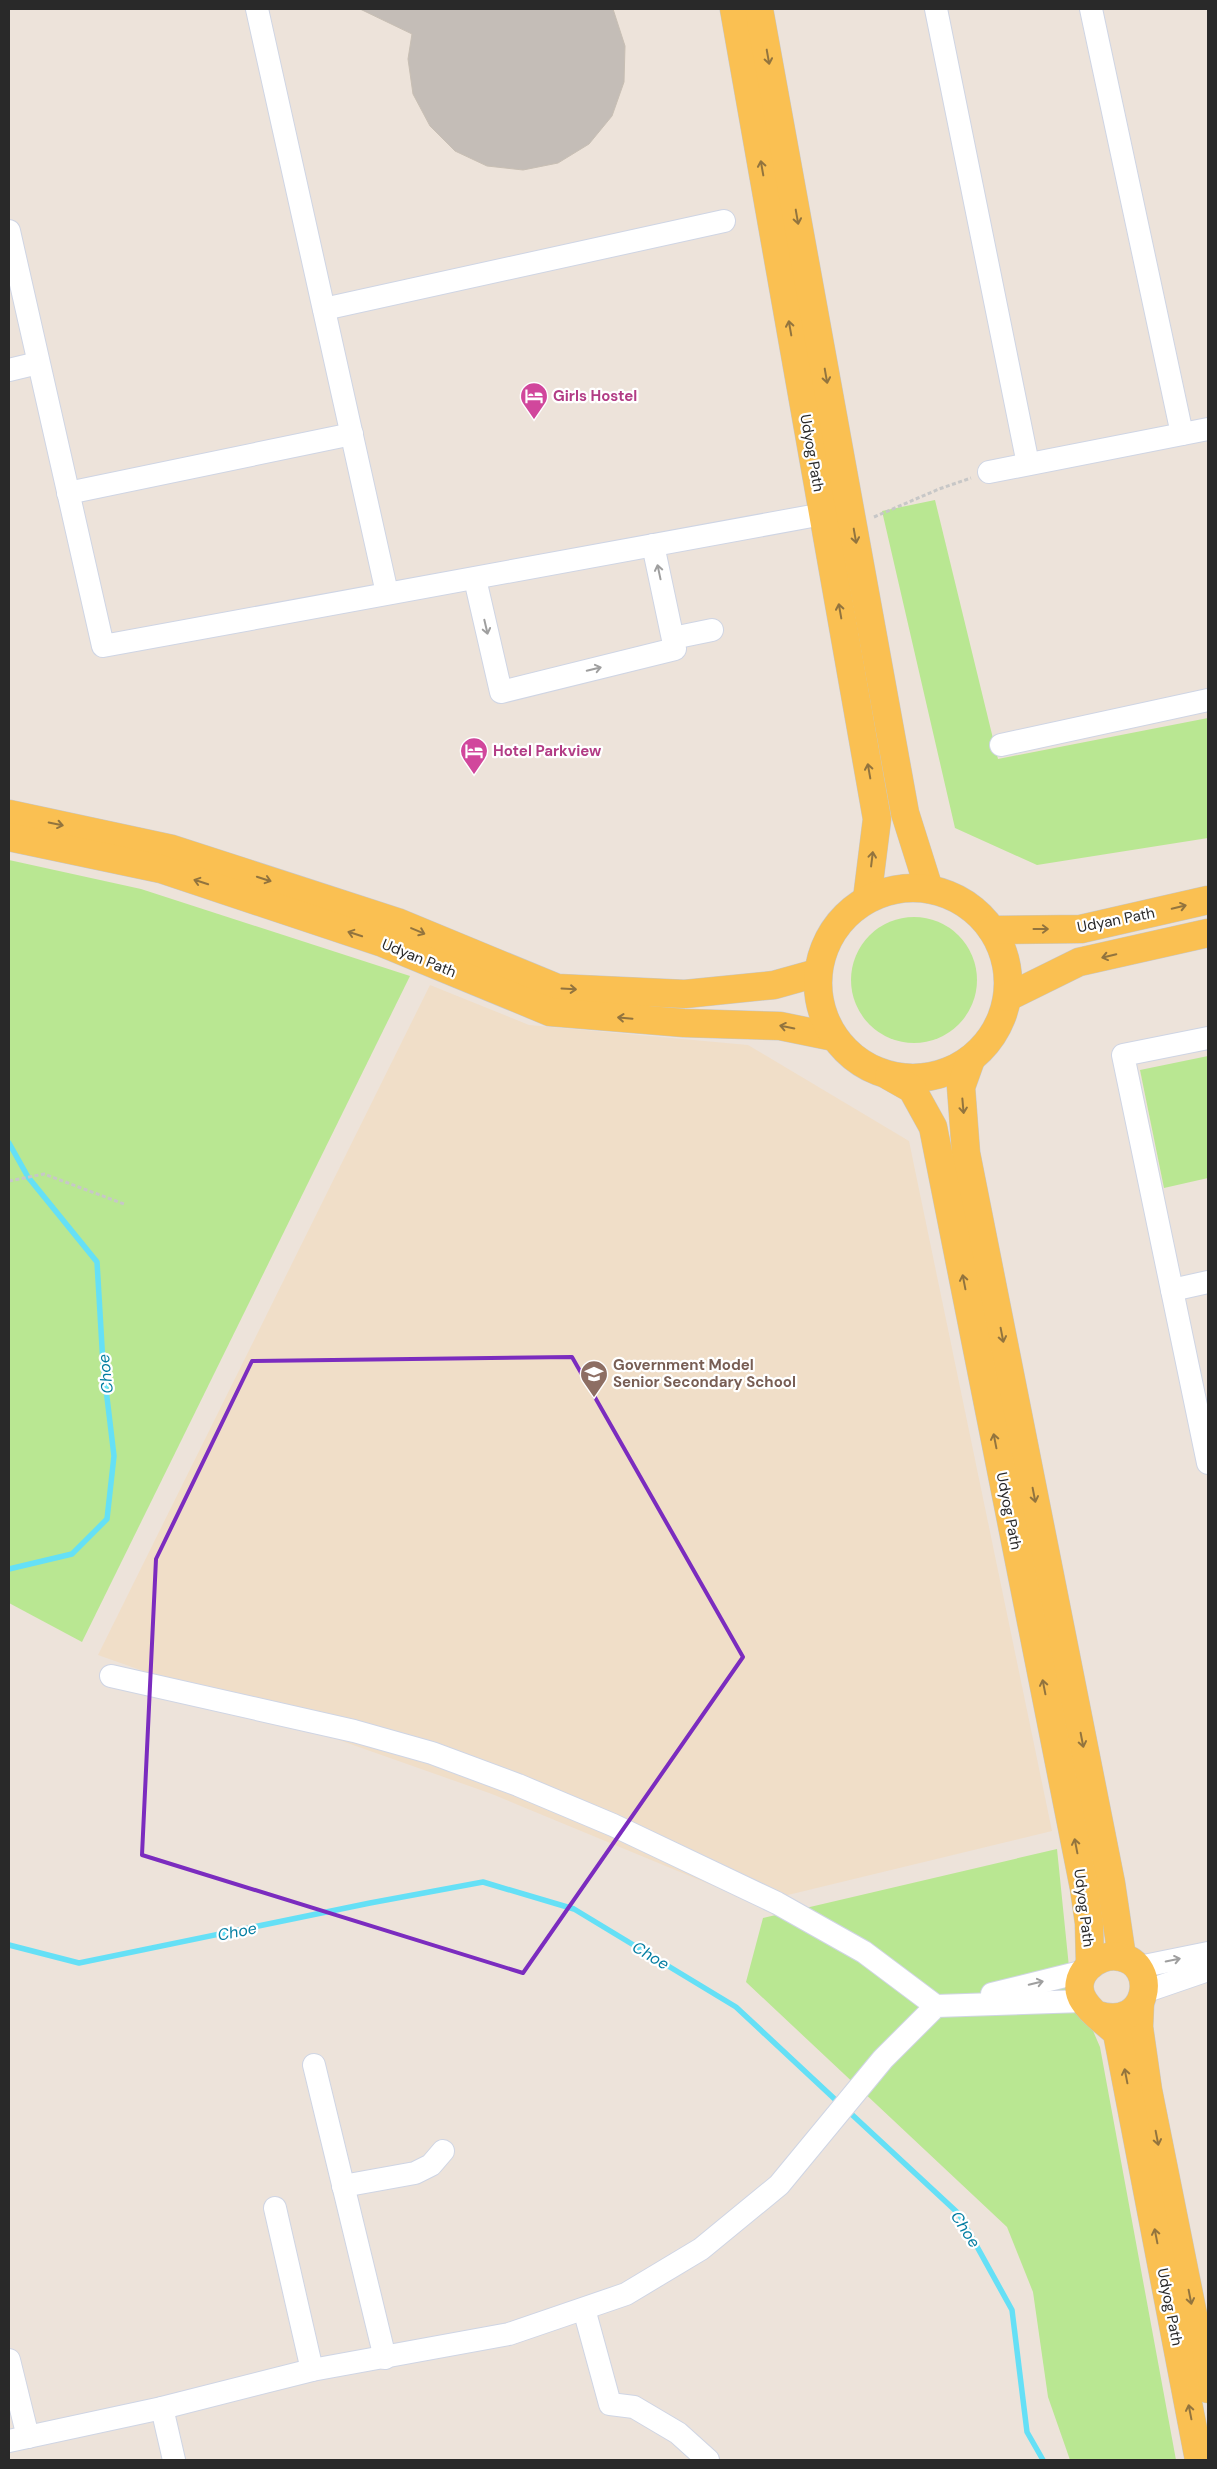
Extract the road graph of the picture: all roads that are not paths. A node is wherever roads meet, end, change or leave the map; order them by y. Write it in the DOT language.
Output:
graph roads {
  1 [pos="258,9"];
  2 [pos="734,9"];
  3 [pos="759,9"];
  4 [pos="936,9"];
  5 [pos="1090,9"];
  6 [pos="724,221"];
  7 [pos="9,231"];
  8 [pos="324,309"];
  9 [pos="38,363"];
  10 [pos="9,370"];
  11 [pos="1208,429"];
  12 [pos="352,434"];
  13 [pos="1182,434"];
  14 [pos="1028,464"];
  15 [pos="989,472"];
  16 [pos="68,493"];
  17 [pos="823,514"];
  18 [pos="653,545"];
  19 [pos="475,579"];
  20 [pos="387,593"];
  21 [pos="712,630"];
  22 [pos="673,638"];
  23 [pos="1208,700"];
  24 [pos="1001,745"];
  25 [pos="9,814"];
  26 [pos="9,837"];
  27 [pos="929,889"];
  28 [pos="867,899"];
  29 [pos="1208,900"];
  30 [pos="992,930"];
  31 [pos="1208,933"];
  32 [pos="817,973"];
  33 [pos="1008,997"];
  34 [pos="834,1037"];
  35 [pos="1208,1038"];
  36 [pos="971,1059"];
  37 [pos="890,1076"];
  38 [pos="1208,1282"];
  39 [pos="1172,1290"];
  40 [pos="1208,1464"];
  41 [pos="111,1676"];
  42 [pos="1208,1953"];
  43 [pos="1088,1967"];
  44 [pos="1208,1970"];
  45 [pos="1136,1980"];
  46 [pos="945,2005"];
  47 [pos="1090,2008"];
  48 [pos="314,2065"];
  49 [pos="443,2151"];
  50 [pos="343,2186"];
  51 [pos="276,2208"];
  52 [pos="584,2309"];
  53 [pos="385,2358"];
  54 [pos="9,2360"];
  55 [pos="312,2370"];
  56 [pos="1208,2389"];
  57 [pos="162,2408"];
  58 [pos="18,2439"];
  59 [pos="174,2460"];
  60 [pos="708,2460"];
  61 [pos="1199,2460"];
  1 -- 8 [label="street"];
  17 -- 2 [label="main road, Udyog Path, one-way"];
  3 -- 27 [label="main road, Udyog Path, one-way"];
  4 -- 14 [label="street"];
  5 -- 13 [label="street"];
  6 -- 8 [label="street"];
  7 -- 9 [label="street"];
  8 -- 12 [label="street"];
  9 -- 10 [label="street"];
  9 -- 16 [label="street"];
  11 -- 13 [label="street"];
  12 -- 16 [label="street"];
  12 -- 20 [label="street"];
  13 -- 14 [label="street"];
  14 -- 15 [label="street"];
  16 -- 20 [label="street"];
  17 -- 18 [label="street"];
  28 -- 17 [label="main road, Udyog Path, one-way"];
  18 -- 19 [label="street"];
  22 -- 18 [label="street, one-way"];
  19 -- 20 [label="street"];
  19 -- 22 [label="street, one-way"];
  21 -- 22 [label="street"];
  23 -- 24 [label="street"];
  25 -- 32 [label="main road, Udyan Path, one-way"];
  34 -- 26 [label="main road, Udyan Path, one-way"];
  27 -- 28 [label="main road"];
  27 -- 30 [label="main road"];
  28 -- 32 [label="main road"];
  30 -- 29 [label="main road, Udyan Path, one-way"];
  30 -- 33 [label="main road"];
  31 -- 33 [label="main road, one-way"];
  32 -- 34 [label="main road"];
  33 -- 36 [label="main road"];
  34 -- 37 [label="main road"];
  35 -- 39 [label="street"];
  36 -- 37 [label="main road"];
  36 -- 45 [label="main road, Udyog Path, one-way"];
  43 -- 37 [label="main road, Udyog Path, one-way"];
  38 -- 39 [label="street"];
  39 -- 40 [label="street"];
  41 -- 46 [label="street"];
  45 -- 42 [label="street, one-way"];
  43 -- 45 [label="main road"];
  46 -- 43 [label="street, one-way"];
  43 -- 47 [label="main road"];
  44 -- 45 [label="street"];
  45 -- 47 [label="main road"];
  45 -- 56 [label="main road, Udyog Path, one-way"];
  46 -- 47 [label="street"];
  46 -- 52 [label="street"];
  61 -- 47 [label="main road, Udyog Path, one-way"];
  48 -- 50 [label="street"];
  49 -- 50 [label="street"];
  50 -- 53 [label="street"];
  51 -- 55 [label="street"];
  52 -- 53 [label="street"];
  52 -- 60 [label="street"];
  53 -- 55 [label="street"];
  54 -- 58 [label="street"];
  55 -- 57 [label="street"];
  57 -- 58 [label="street"];
  57 -- 59 [label="street"];
}
